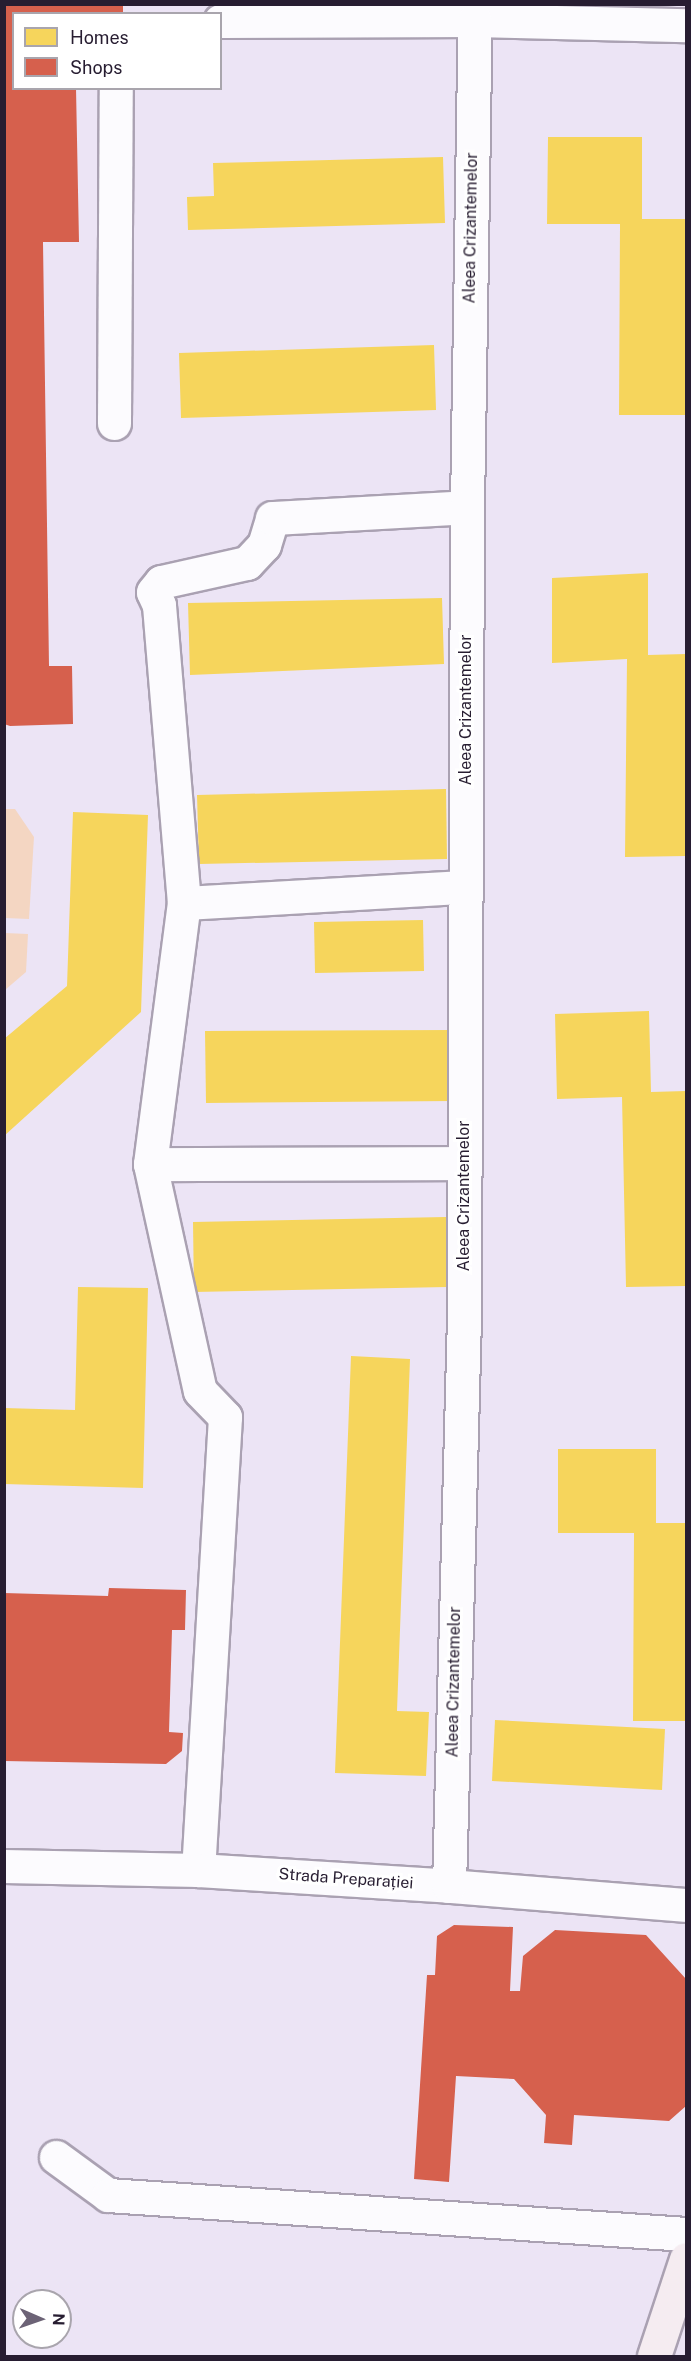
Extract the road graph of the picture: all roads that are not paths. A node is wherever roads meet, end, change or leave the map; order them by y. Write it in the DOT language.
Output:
graph roads {
  1 [pos="475,20"];
  2 [pos="222,21"];
  3 [pos="687,25"];
  4 [pos="116,90"];
  5 [pos="114,423"];
  6 [pos="467,507"];
  7 [pos="465,887"];
  8 [pos="184,903"];
  9 [pos="464,1163"];
  10 [pos="150,1164"];
  11 [pos="4,1866"];
  12 [pos="198,1870"];
  13 [pos="449,1886"];
  14 [pos="687,1905"];
  15 [pos="56,2157"];
  16 [pos="687,2234"];
  17 [pos="687,2259"];
  18 [pos="654,2356"];
  1 -- 2 [label="street"];
  1 -- 3 [label="street"];
  1 -- 6 [label="street, Aleea Crizantemelor"];
  4 -- 5 [label="street"];
  6 -- 7 [label="street, Aleea Crizantemelor"];
  6 -- 8 [label="street"];
  7 -- 8 [label="street"];
  7 -- 9 [label="street, Aleea Crizantemelor"];
  8 -- 10 [label="street"];
  9 -- 10 [label="street"];
  9 -- 13 [label="street, Aleea Crizantemelor"];
  10 -- 12 [label="street"];
  11 -- 12 [label="street, Strada Preparației"];
  12 -- 13 [label="street, Strada Preparației"];
  13 -- 14 [label="street, Strada Preparației"];
  15 -- 16 [label="street"];
  17 -- 18 [label="main road"];
}
